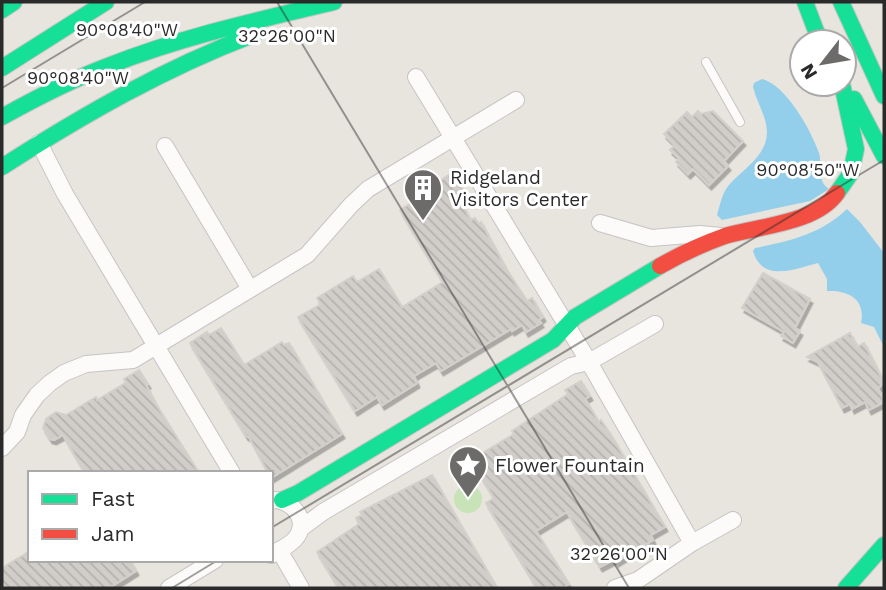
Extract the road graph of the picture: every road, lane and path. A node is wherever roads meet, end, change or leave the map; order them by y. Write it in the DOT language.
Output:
graph roads {
  1 [pos="14,2"];
  2 [pos="106,2"];
  3 [pos="334,2"];
  4 [pos="346,2"];
  5 [pos="805,2"];
  6 [pos="815,2"];
  7 [pos="841,2"];
  8 [pos="2,9"];
  9 [pos="815,28"];
  10 [pos="822,28"];
  11 [pos="706,62"];
  12 [pos="2,68"];
  13 [pos="416,77"];
  14 [pos="884,96"];
  15 [pos="846,98"];
  16 [pos="851,98"];
  17 [pos="516,100"];
  18 [pos="2,117"];
  19 [pos="740,122"];
  20 [pos="453,139"];
  21 [pos="39,143"];
  22 [pos="165,146"];
  23 [pos="884,156"];
  24 [pos="2,167"];
  25 [pos="600,223"];
  26 [pos="726,236"];
  27 [pos="250,289"];
  28 [pos="655,324"];
  29 [pos="566,326"];
  30 [pos="156,346"];
  31 [pos="589,362"];
  32 [pos="2,448"];
  33 [pos="231,471"];
  34 [pos="277,500"];
  35 [pos="733,520"];
  36 [pos="300,529"];
  37 [pos="692,543"];
  38 [pos="884,545"];
  39 [pos="275,552"];
  40 [pos="212,562"];
  41 [pos="169,588"];
  42 [pos="301,588"];
  43 [pos="615,588"];
  44 [pos="846,588"];
  1 -- 8 [label="main road"];
  2 -- 12 [label="main road"];
  3 -- 18 [label="main road"];
  4 -- 21 [label="main road"];
  5 -- 9 [label="main road"];
  6 -- 10 [label="main road"];
  7 -- 14 [label="main road"];
  11 -- 19 [label="lane"];
  13 -- 20 [label="street"];
  15 -- 26 [label="main road"];
  16 -- 23 [label="main road"];
  17 -- 20 [label="street"];
  20 -- 27 [label="street"];
  20 -- 29 [label="street"];
  21 -- 24 [label="main road"];
  21 -- 30 [label="street"];
  22 -- 27 [label="street"];
  25 -- 26 [label="street"];
  26 -- 29 [label="main road"];
  27 -- 30 [label="street"];
  28 -- 31 [label="street"];
  29 -- 31 [label="street"];
  29 -- 34 [label="main road"];
  30 -- 32 [label="street"];
  30 -- 33 [label="street"];
  31 -- 36 [label="street"];
  31 -- 37 [label="street"];
  34 -- 36 [label="street"];
  35 -- 37 [label="street"];
  36 -- 39 [label="street"];
  37 -- 43 [label="street"];
  38 -- 44 [label="main road"];
  39 -- 42 [label="street"];
  40 -- 41 [label="street"];
}
